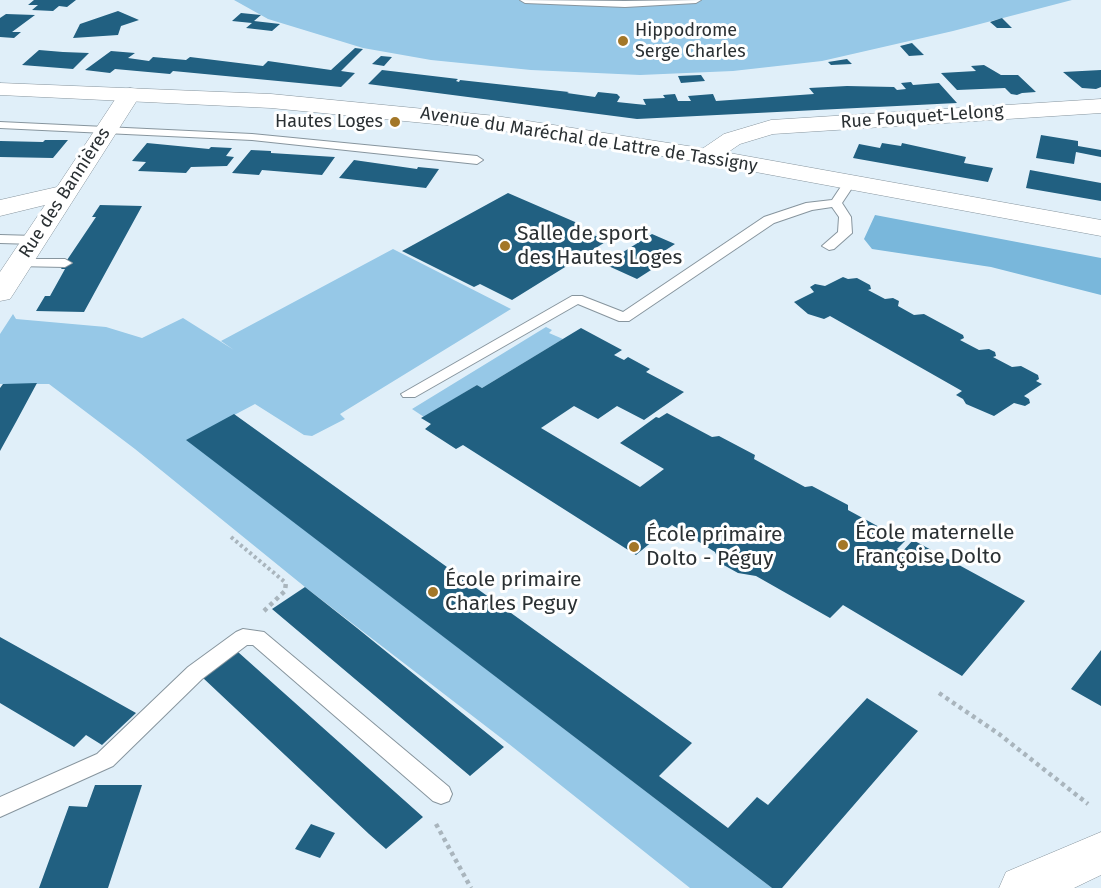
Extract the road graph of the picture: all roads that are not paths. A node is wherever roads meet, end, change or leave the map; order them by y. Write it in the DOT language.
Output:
graph roads {
  1 [pos="525,0"];
  2 [pos="696,0"];
  3 [pos="0,89"];
  4 [pos="130,94"];
  5 [pos="1101,106"];
  6 [pos="1101,115"];
  7 [pos="0,125"];
  8 [pos="107,129"];
  9 [pos="745,135"];
  10 [pos="707,156"];
  11 [pos="477,160"];
  12 [pos="65,193"];
  13 [pos="843,193"];
  14 [pos="0,208"];
  15 [pos="1101,228"];
  16 [pos="0,240"];
  17 [pos="35,240"];
  18 [pos="829,246"];
  19 [pos="20,262"];
  20 [pos="65,263"];
  21 [pos="0,293"];
  22 [pos="409,394"];
  23 [pos="441,794"];
  24 [pos="0,807"];
  25 [pos="1101,853"];
  26 [pos="1023,888"];
  1 -- 2 [label="lane"];
  3 -- 4 [label="street, Avenue du Maréchal de Lattre de Tassigny"];
  4 -- 8 [label="street, Rue des Bannières"];
  4 -- 10 [label="street, Avenue du Maréchal de Lattre de Tassigny"];
  5 -- 9 [label="street, Rue Fouquet-Lelong"];
  6 -- 9 [label="street, Rue Fouquet-Lelong"];
  7 -- 8 [label="lane"];
  8 -- 11 [label="lane"];
  8 -- 12 [label="street, Rue des Bannières"];
  9 -- 10 [label="street, Rue Fouquet-Lelong"];
  10 -- 13 [label="street, Avenue du Maréchal de Lattre de Tassigny"];
  12 -- 14 [label="street"];
  12 -- 17 [label="street, Rue des Bannières"];
  13 -- 15 [label="street, Avenue du Maréchal de Lattre de Tassigny"];
  13 -- 18 [label="lane"];
  13 -- 22 [label="lane"];
  16 -- 17 [label="lane"];
  17 -- 19 [label="street, Rue des Bannières"];
  19 -- 20 [label="lane"];
  19 -- 21 [label="street, Rue des Bannières"];
  23 -- 24 [label="lane"];
  25 -- 26 [label="street"];
}
